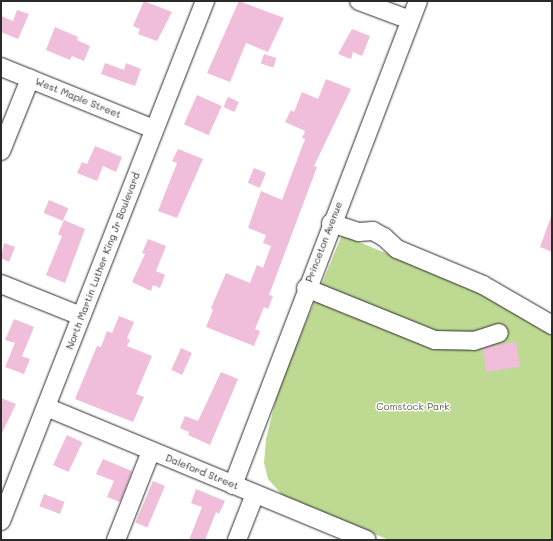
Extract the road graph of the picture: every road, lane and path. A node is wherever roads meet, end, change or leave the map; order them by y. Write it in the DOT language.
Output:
graph roads {
  1 [pos="205,1"];
  2 [pos="359,1"];
  3 [pos="418,1"];
  4 [pos="410,20"];
  5 [pos="1,67"];
  6 [pos="30,79"];
  7 [pos="154,130"];
  8 [pos="1,151"];
  9 [pos="331,223"];
  10 [pos="1,284"];
  11 [pos="306,288"];
  12 [pos="81,316"];
  13 [pos="552,325"];
  14 [pos="499,333"];
  15 [pos="46,407"];
  16 [pos="151,451"];
  17 [pos="233,485"];
  18 [pos="255,494"];
  19 [pos="1,521"];
  20 [pos="361,539"];
  21 [pos="116,540"];
  22 [pos="237,540"];
  1 -- 7 [label="street, North Martin Luther King Jr Boulevard"];
  2 -- 4 [label="street"];
  3 -- 4 [label="street, Princeton Avenue"];
  4 -- 9 [label="street, Princeton Avenue"];
  5 -- 6 [label="street, West Maple Street"];
  6 -- 7 [label="street, West Maple Street"];
  6 -- 8 [label="street"];
  7 -- 12 [label="street, North Martin Luther King Jr Boulevard"];
  9 -- 11 [label="street, Princeton Avenue"];
  9 -- 13 [label="street"];
  10 -- 12 [label="street"];
  11 -- 14 [label="street"];
  11 -- 17 [label="street, Princeton Avenue"];
  12 -- 15 [label="street, North Martin Luther King Jr Boulevard"];
  15 -- 16 [label="street, Daleford Street"];
  15 -- 19 [label="street, North Martin Luther King Jr Boulevard"];
  16 -- 17 [label="street, Daleford Street"];
  16 -- 21 [label="street"];
  17 -- 18 [label="street, Daleford Street"];
  18 -- 20 [label="street, Daleford Street"];
  18 -- 22 [label="street"];
}
